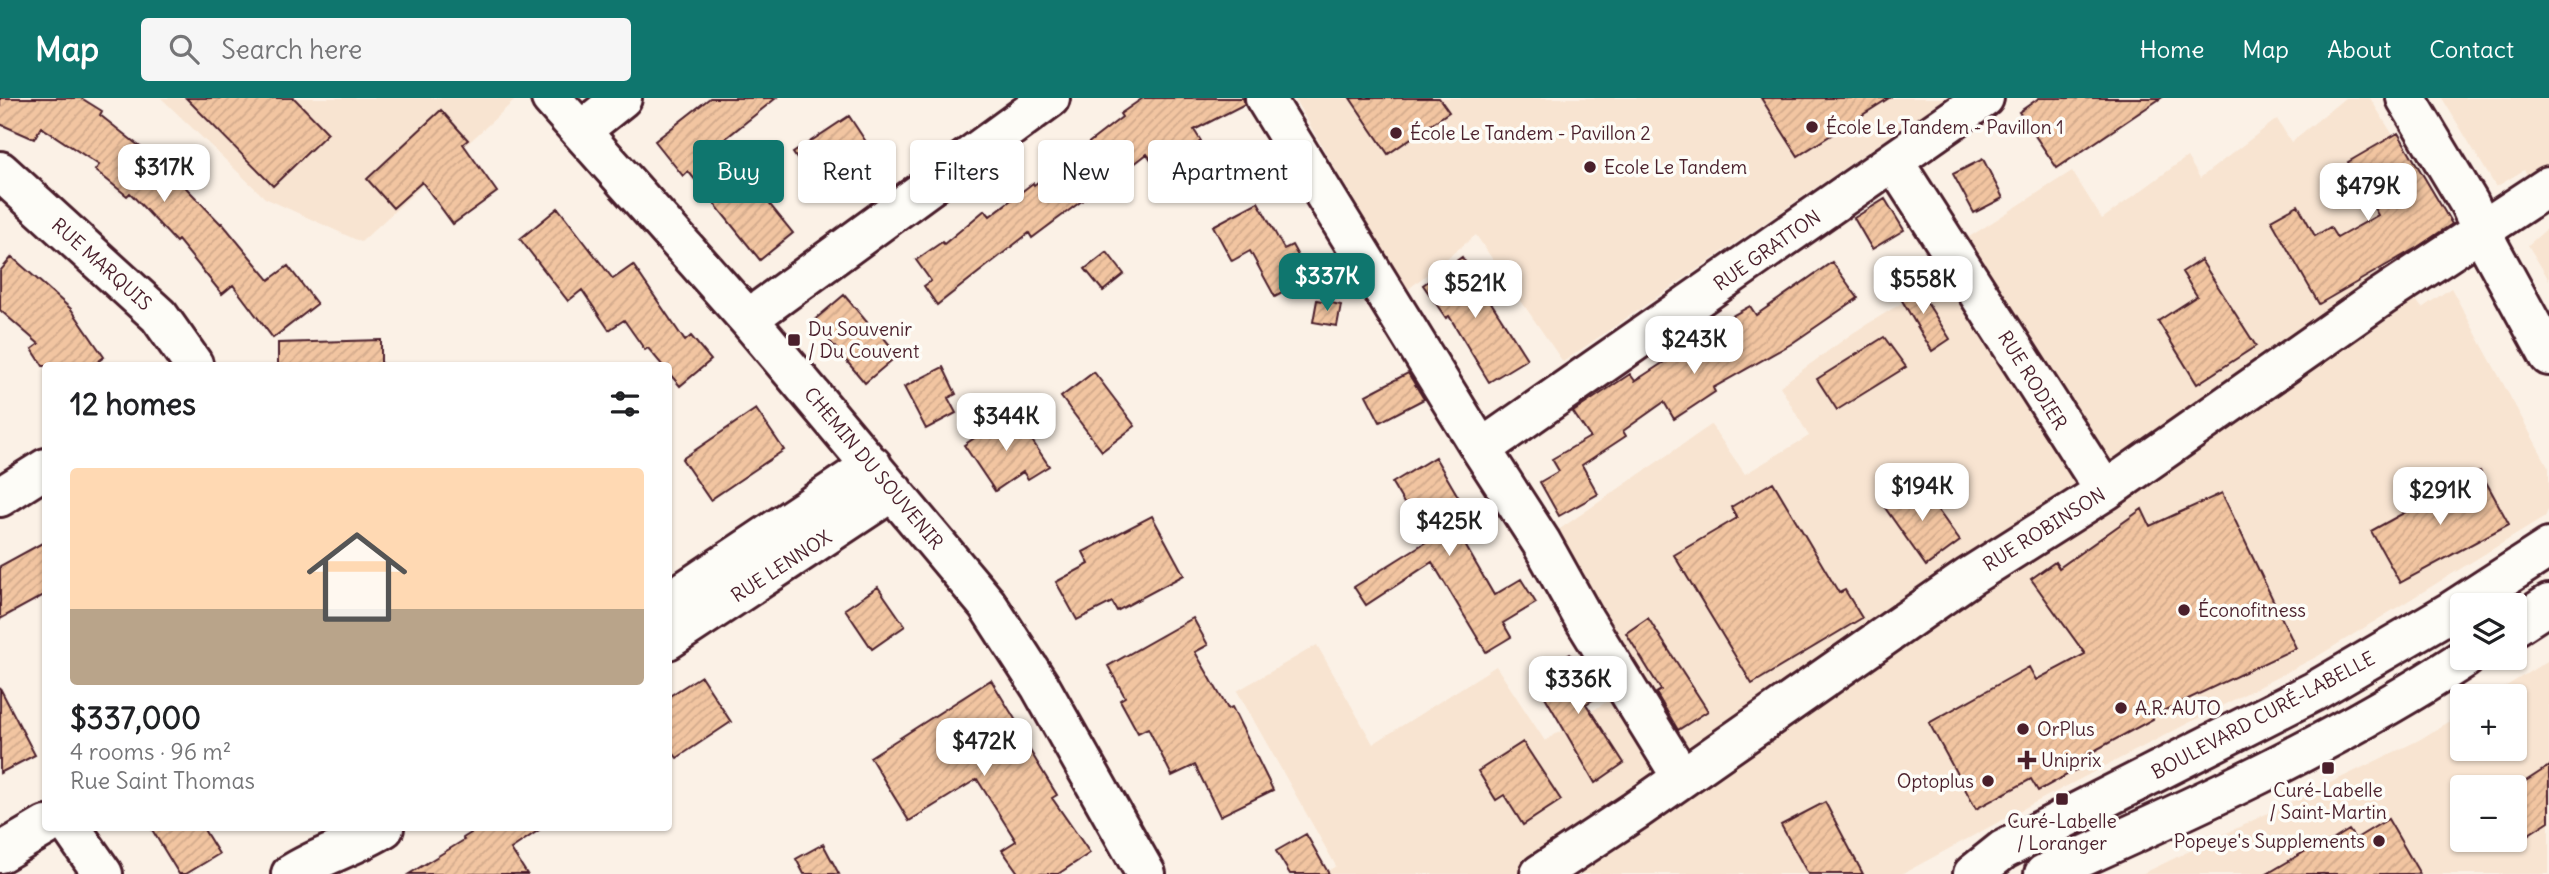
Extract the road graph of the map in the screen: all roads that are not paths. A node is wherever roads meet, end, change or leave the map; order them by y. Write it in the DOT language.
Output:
graph roads {
  1 [pos="551,98"];
  2 [pos="622,98"];
  3 [pos="1050,98"];
  4 [pos="1265,98"];
  5 [pos="1984,98"];
  6 [pos="2406,98"];
  7 [pos="582,130"];
  8 [pos="1894,162"];
  9 [pos="0,171"];
  10 [pos="2549,186"];
  11 [pos="2482,231"];
  12 [pos="748,319"];
  13 [pos="2549,356"];
  14 [pos="192,362"];
  15 [pos="1481,449"];
  16 [pos="42,471"];
  17 [pos="882,478"];
  18 [pos="2105,491"];
  19 [pos="0,497"];
  20 [pos="2549,548"];
  21 [pos="672,599"];
  22 [pos="2549,604"];
  23 [pos="2527,618"];
  24 [pos="672,637"];
  25 [pos="2450,667"];
  26 [pos="1682,778"];
  27 [pos="42,828"];
  28 [pos="73,831"];
  29 [pos="334,831"];
  30 [pos="379,831"];
  31 [pos="0,853"];
  32 [pos="300,868"];
  33 [pos="103,874"];
  34 [pos="1146,874"];
  35 [pos="1540,874"];
  36 [pos="1973,874"];
  37 [pos="2043,874"];
  1 -- 7 [label="street, CHEMIN DU SOUVENIR"];
  2 -- 7 [label="street"];
  3 -- 12 [label="street"];
  4 -- 15 [label="street"];
  5 -- 8 [label="street, RUE GRATTON"];
  6 -- 11 [label="street"];
  7 -- 12 [label="street, CHEMIN DU SOUVENIR"];
  8 -- 15 [label="street, RUE GRATTON"];
  8 -- 18 [label="street, RUE RODIER"];
  9 -- 14 [label="street, RUE MARQUIS"];
  10 -- 11 [label="street, RUE ROBINSON"];
  11 -- 13 [label="street"];
  11 -- 18 [label="street, RUE ROBINSON"];
  12 -- 17 [label="street, CHEMIN DU SOUVENIR"];
  15 -- 26 [label="street"];
  16 -- 19 [label="street"];
  17 -- 21 [label="street, RUE LENNOX"];
  17 -- 24 [label="street, RUE LENNOX"];
  17 -- 34 [label="street, CHEMIN DU SOUVENIR"];
  18 -- 26 [label="street, RUE ROBINSON"];
  20 -- 36 [label="street, BOULEVARD CURÉ-LABELLE"];
  22 -- 23 [label="street"];
  25 -- 37 [label="street"];
  26 -- 35 [label="street, RUE ROBINSON"];
  27 -- 31 [label="street"];
  28 -- 33 [label="street"];
  29 -- 32 [label="street"];
  30 -- 32 [label="street"];
}
